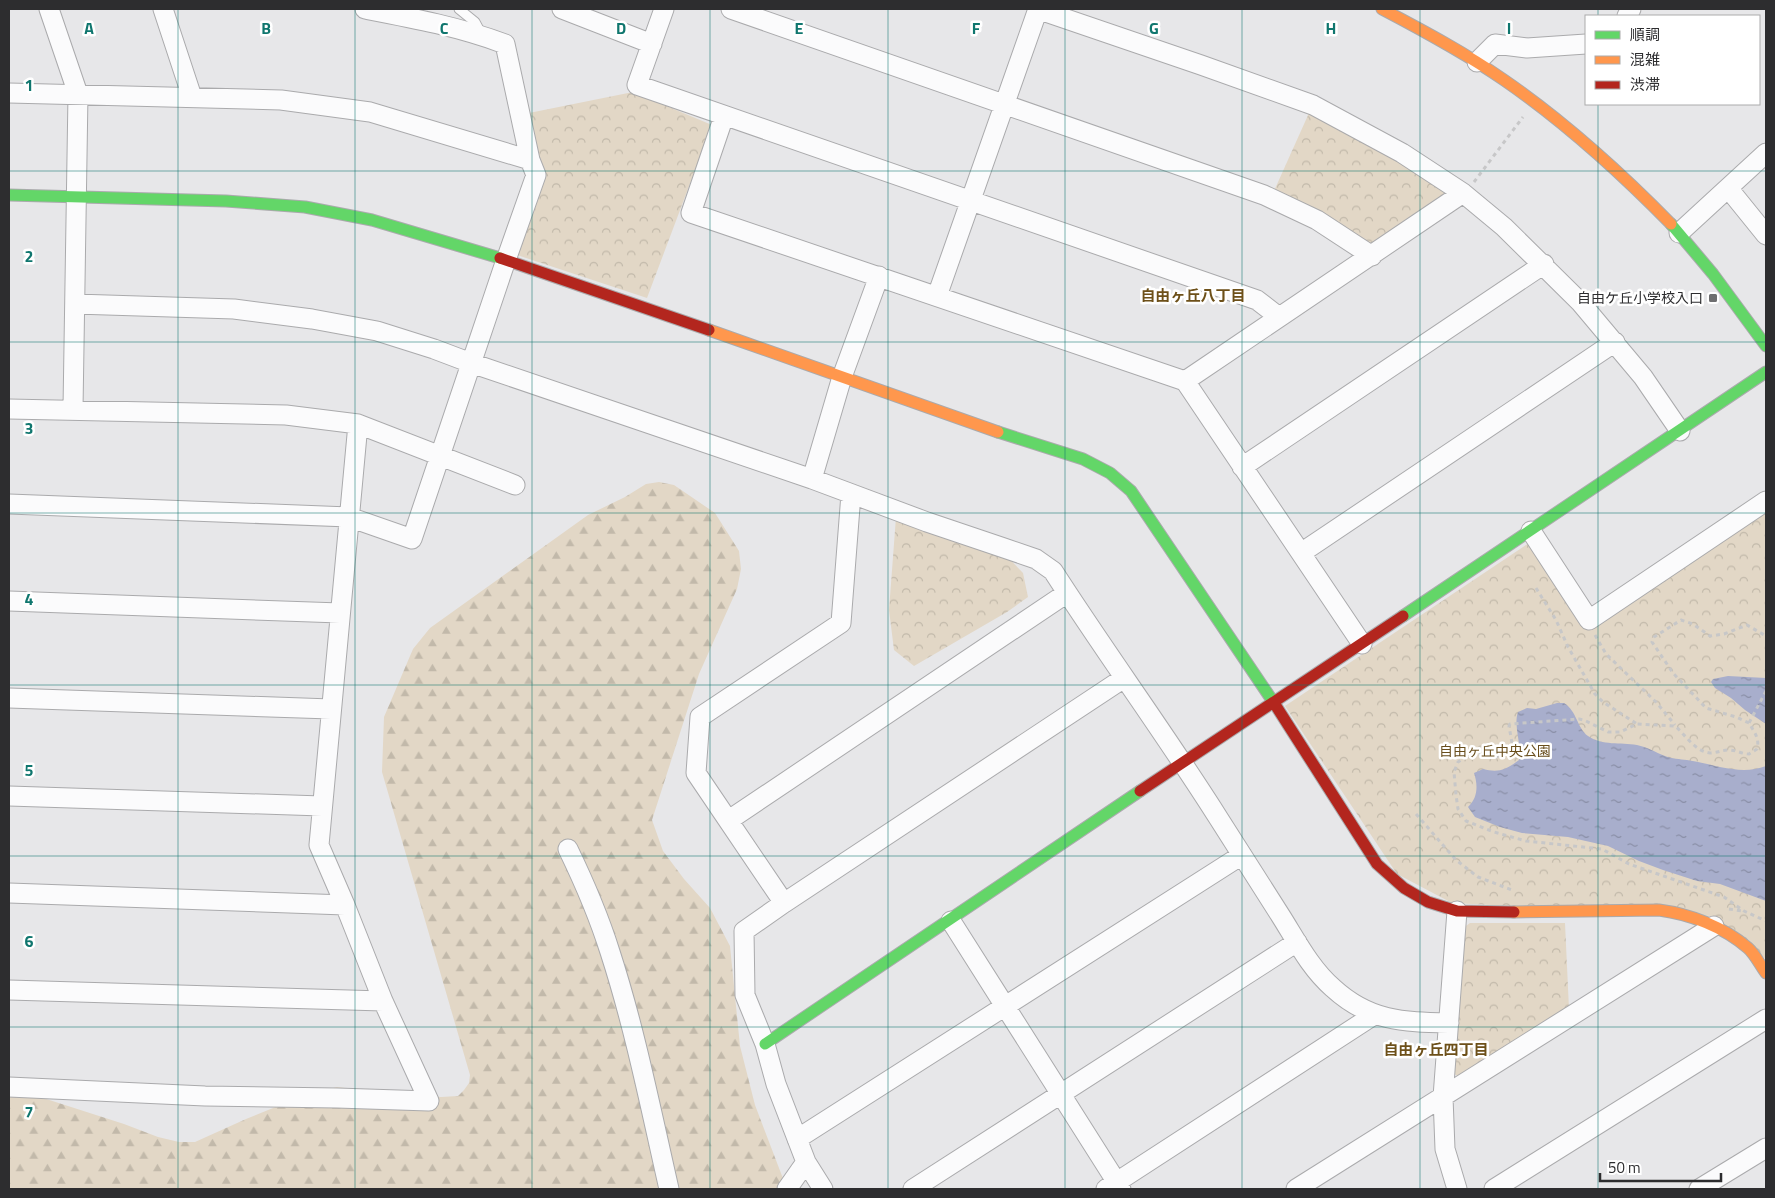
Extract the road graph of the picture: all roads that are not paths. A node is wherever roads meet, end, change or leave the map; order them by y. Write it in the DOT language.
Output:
graph roads {
  1 [pos="49,9"];
  2 [pos="164,9"];
  3 [pos="365,9"];
  4 [pos="459,9"];
  5 [pos="562,9"];
  6 [pos="664,9"];
  7 [pos="731,9"];
  8 [pos="1038,9"];
  9 [pos="1382,9"];
  10 [pos="482,36"];
  11 [pos="652,44"];
  12 [pos="1585,44"];
  13 [pos="1476,62"];
  14 [pos="9,93"];
  15 [pos="78,94"];
  16 [pos="192,97"];
  17 [pos="1005,105"];
  18 [pos="724,116"];
  19 [pos="1766,153"];
  20 [pos="530,160"];
  21 [pos="1728,188"];
  22 [pos="1463,193"];
  23 [pos="9,195"];
  24 [pos="77,198"];
  25 [pos="972,201"];
  26 [pos="1679,233"];
  27 [pos="1766,236"];
  28 [pos="1372,256"];
  29 [pos="506,260"];
  30 [pos="1544,264"];
  31 [pos="878,276"];
  32 [pos="937,296"];
  33 [pos="75,304"];
  34 [pos="1279,318"];
  35 [pos="1615,342"];
  36 [pos="1766,346"];
  37 [pos="471,363"];
  38 [pos="1766,372"];
  39 [pos="842,377"];
  40 [pos="1185,381"];
  41 [pos="9,409"];
  42 [pos="73,409"];
  43 [pos="358,424"];
  44 [pos="1680,431"];
  45 [pos="440,455"];
  46 [pos="1242,467"];
  47 [pos="812,479"];
  48 [pos="515,485"];
  49 [pos="851,494"];
  50 [pos="1766,502"];
  51 [pos="9,504"];
  52 [pos="349,517"];
  53 [pos="1531,531"];
  54 [pos="1301,553"];
  55 [pos="1067,593"];
  56 [pos="9,600"];
  57 [pos="340,613"];
  58 [pos="1362,644"];
  59 [pos="1124,678"];
  60 [pos="9,698"];
  61 [pos="1273,702"];
  62 [pos="331,709"];
  63 [pos="1183,762"];
  64 [pos="9,796"];
  65 [pos="322,806"];
  66 [pos="729,820"];
  67 [pos="568,849"];
  68 [pos="1242,855"];
  69 [pos="9,893"];
  70 [pos="345,904"];
  71 [pos="784,904"];
  72 [pos="1457,911"];
  73 [pos="951,920"];
  74 [pos="1714,926"];
  75 [pos="1297,942"];
  76 [pos="1766,973"];
  77 [pos="9,990"];
  78 [pos="383,1001"];
  79 [pos="1005,1007"];
  80 [pos="1374,1015"];
  81 [pos="1766,1019"];
  82 [pos="1449,1023"];
  83 [pos="764,1044"];
  84 [pos="9,1087"];
  85 [pos="1061,1094"];
  86 [pos="1443,1097"];
  87 [pos="797,1139"];
  88 [pos="1766,1148"];
  89 [pos="806,1162"];
  90 [pos="1115,1187"];
  91 [pos="668,1189"];
  92 [pos="787,1189"];
  93 [pos="823,1189"];
  94 [pos="914,1189"];
  95 [pos="1296,1189"];
  96 [pos="1457,1189"];
  97 [pos="1494,1189"];
  98 [pos="1699,1189"];
  1 -- 15 [label="street"];
  2 -- 16 [label="street"];
  3 -- 10 [label="street"];
  4 -- 10 [label="lane"];
  5 -- 11 [label="street"];
  6 -- 11 [label="street"];
  7 -- 17 [label="street"];
  8 -- 17 [label="street"];
  8 -- 22 [label="street"];
  9 -- 13 [label="street"];
  10 -- 20 [label="street"];
  11 -- 18 [label="street"];
  12 -- 13 [label="street"];
  13 -- 26 [label="street"];
  14 -- 15 [label="street"];
  15 -- 16 [label="street"];
  15 -- 24 [label="street"];
  16 -- 20 [label="street"];
  17 -- 25 [label="street"];
  17 -- 28 [label="street"];
  18 -- 25 [label="street"];
  18 -- 31 [label="street"];
  19 -- 21 [label="street"];
  20 -- 29 [label="street"];
  21 -- 26 [label="street"];
  21 -- 27 [label="street"];
  22 -- 28 [label="street"];
  22 -- 30 [label="street"];
  23 -- 24 [label="street"];
  24 -- 29 [label="street"];
  24 -- 33 [label="street"];
  25 -- 32 [label="street"];
  25 -- 34 [label="street"];
  26 -- 36 [label="street"];
  28 -- 34 [label="street"];
  29 -- 37 [label="street"];
  29 -- 39 [label="street"];
  30 -- 35 [label="street"];
  30 -- 46 [label="street"];
  31 -- 32 [label="street"];
  31 -- 39 [label="street"];
  32 -- 40 [label="street"];
  33 -- 37 [label="street"];
  33 -- 42 [label="street"];
  34 -- 40 [label="street"];
  35 -- 44 [label="street"];
  35 -- 54 [label="street"];
  37 -- 45 [label="street"];
  37 -- 47 [label="street"];
  38 -- 44 [label="street"];
  39 -- 47 [label="street"];
  39 -- 61 [label="street"];
  40 -- 46 [label="street"];
  41 -- 42 [label="street"];
  42 -- 43 [label="street"];
  43 -- 45 [label="street"];
  43 -- 52 [label="street"];
  44 -- 53 [label="street"];
  45 -- 48 [label="street"];
  45 -- 52 [label="street"];
  46 -- 54 [label="street"];
  47 -- 49 [label="street"];
  49 -- 55 [label="street"];
  49 -- 66 [label="street"];
  50 -- 53 [label="street"];
  51 -- 52 [label="street"];
  52 -- 57 [label="street"];
  53 -- 58 [label="street"];
  54 -- 58 [label="street"];
  55 -- 59 [label="street"];
  55 -- 66 [label="street"];
  56 -- 57 [label="street"];
  57 -- 62 [label="street"];
  58 -- 61 [label="street"];
  59 -- 63 [label="street"];
  59 -- 71 [label="street"];
  60 -- 62 [label="street"];
  61 -- 63 [label="street"];
  61 -- 72 [label="street"];
  62 -- 65 [label="street"];
  63 -- 68 [label="street"];
  63 -- 73 [label="street"];
  64 -- 65 [label="street"];
  65 -- 70 [label="street"];
  66 -- 71 [label="street"];
  67 -- 91 [label="street"];
  68 -- 75 [label="street"];
  68 -- 79 [label="street"];
  69 -- 70 [label="street"];
  70 -- 78 [label="street"];
  71 -- 83 [label="street"];
  72 -- 74 [label="street"];
  72 -- 82 [label="street"];
  73 -- 79 [label="street"];
  73 -- 83 [label="street"];
  74 -- 76 [label="street"];
  74 -- 86 [label="street"];
  75 -- 80 [label="street"];
  75 -- 85 [label="street"];
  77 -- 78 [label="street"];
  78 -- 84 [label="street"];
  79 -- 85 [label="street"];
  79 -- 87 [label="street"];
  80 -- 82 [label="street"];
  80 -- 90 [label="street"];
  81 -- 97 [label="street"];
  82 -- 86 [label="street"];
  83 -- 87 [label="street"];
  85 -- 90 [label="street"];
  85 -- 94 [label="street"];
  86 -- 95 [label="street"];
  86 -- 96 [label="street"];
  87 -- 89 [label="street"];
  88 -- 98 [label="street"];
  89 -- 92 [label="street"];
  89 -- 93 [label="street"];
}
